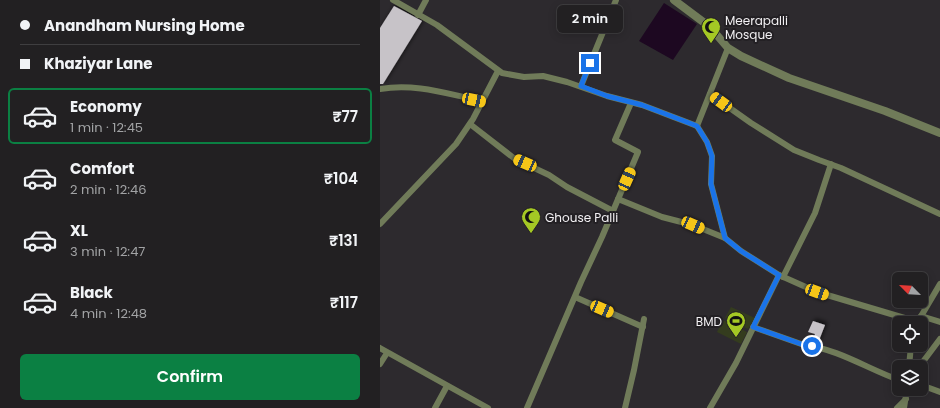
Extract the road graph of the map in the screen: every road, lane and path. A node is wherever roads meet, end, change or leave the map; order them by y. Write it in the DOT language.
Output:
graph roads {
  1 [pos="392,0"];
  2 [pos="426,0"];
  3 [pos="616,0"];
  4 [pos="674,0"];
  5 [pos="417,14"];
  6 [pos="728,48"];
  7 [pos="498,71"];
  8 [pos="581,86"];
  9 [pos="380,89"];
  10 [pos="710,94"];
  11 [pos="482,102"];
  12 [pos="631,103"];
  13 [pos="470,124"];
  14 [pos="697,126"];
  15 [pos="940,133"];
  16 [pos="831,164"];
  17 [pos="618,199"];
  18 [pos="613,211"];
  19 [pos="940,214"];
  20 [pos="380,224"];
  21 [pos="725,238"];
  22 [pos="781,276"];
  23 [pos="940,284"];
  24 [pos="575,298"];
  25 [pos="904,316"];
  26 [pos="921,316"];
  27 [pos="644,319"];
  28 [pos="928,321"];
  29 [pos="940,322"];
  30 [pos="643,327"];
  31 [pos="753,327"];
  32 [pos="940,338"];
  33 [pos="380,348"];
  34 [pos="387,353"];
  35 [pos="924,360"];
  36 [pos="380,364"];
  37 [pos="892,377"];
  38 [pos="447,386"];
  39 [pos="928,388"];
  40 [pos="940,392"];
  41 [pos="906,396"];
  42 [pos="906,399"];
  43 [pos="435,408"];
  44 [pos="488,408"];
  45 [pos="527,408"];
  46 [pos="625,408"];
  47 [pos="710,408"];
  48 [pos="897,408"];
  49 [pos="903,408"];
  1 -- 5 [label="street"];
  2 -- 5 [label="street"];
  3 -- 8 [label="street"];
  4 -- 6 [label="street"];
  5 -- 7 [label="street"];
  6 -- 10 [label="street"];
  6 -- 15 [label="street"];
  7 -- 8 [label="street"];
  7 -- 11 [label="street"];
  8 -- 12 [label="street"];
  9 -- 11 [label="street"];
  10 -- 14 [label="street"];
  10 -- 16 [label="street"];
  11 -- 13 [label="street"];
  12 -- 14 [label="street"];
  12 -- 17 [label="street"];
  13 -- 18 [label="street"];
  13 -- 20 [label="street"];
  14 -- 21 [label="street"];
  16 -- 19 [label="street"];
  16 -- 22 [label="street"];
  17 -- 18 [label="street"];
  17 -- 21 [label="street"];
  18 -- 24 [label="street"];
  21 -- 22 [label="street"];
  22 -- 25 [label="street"];
  22 -- 31 [label="street"];
  23 -- 26 [label="street"];
  24 -- 30 [label="street"];
  24 -- 45 [label="street"];
  27 -- 30 [label="street"];
  28 -- 29 [label="street"];
  30 -- 46 [label="street"];
  31 -- 37 [label="street"];
  31 -- 47 [label="street"];
  32 -- 35 [label="street"];
  33 -- 34 [label="street"];
  34 -- 36 [label="street"];
  34 -- 38 [label="street"];
  38 -- 43 [label="street"];
  38 -- 44 [label="street"];
  39 -- 40 [label="street"];
  41 -- 42 [label="street"];
  42 -- 48 [label="street"];
  42 -- 49 [label="street"];
}
